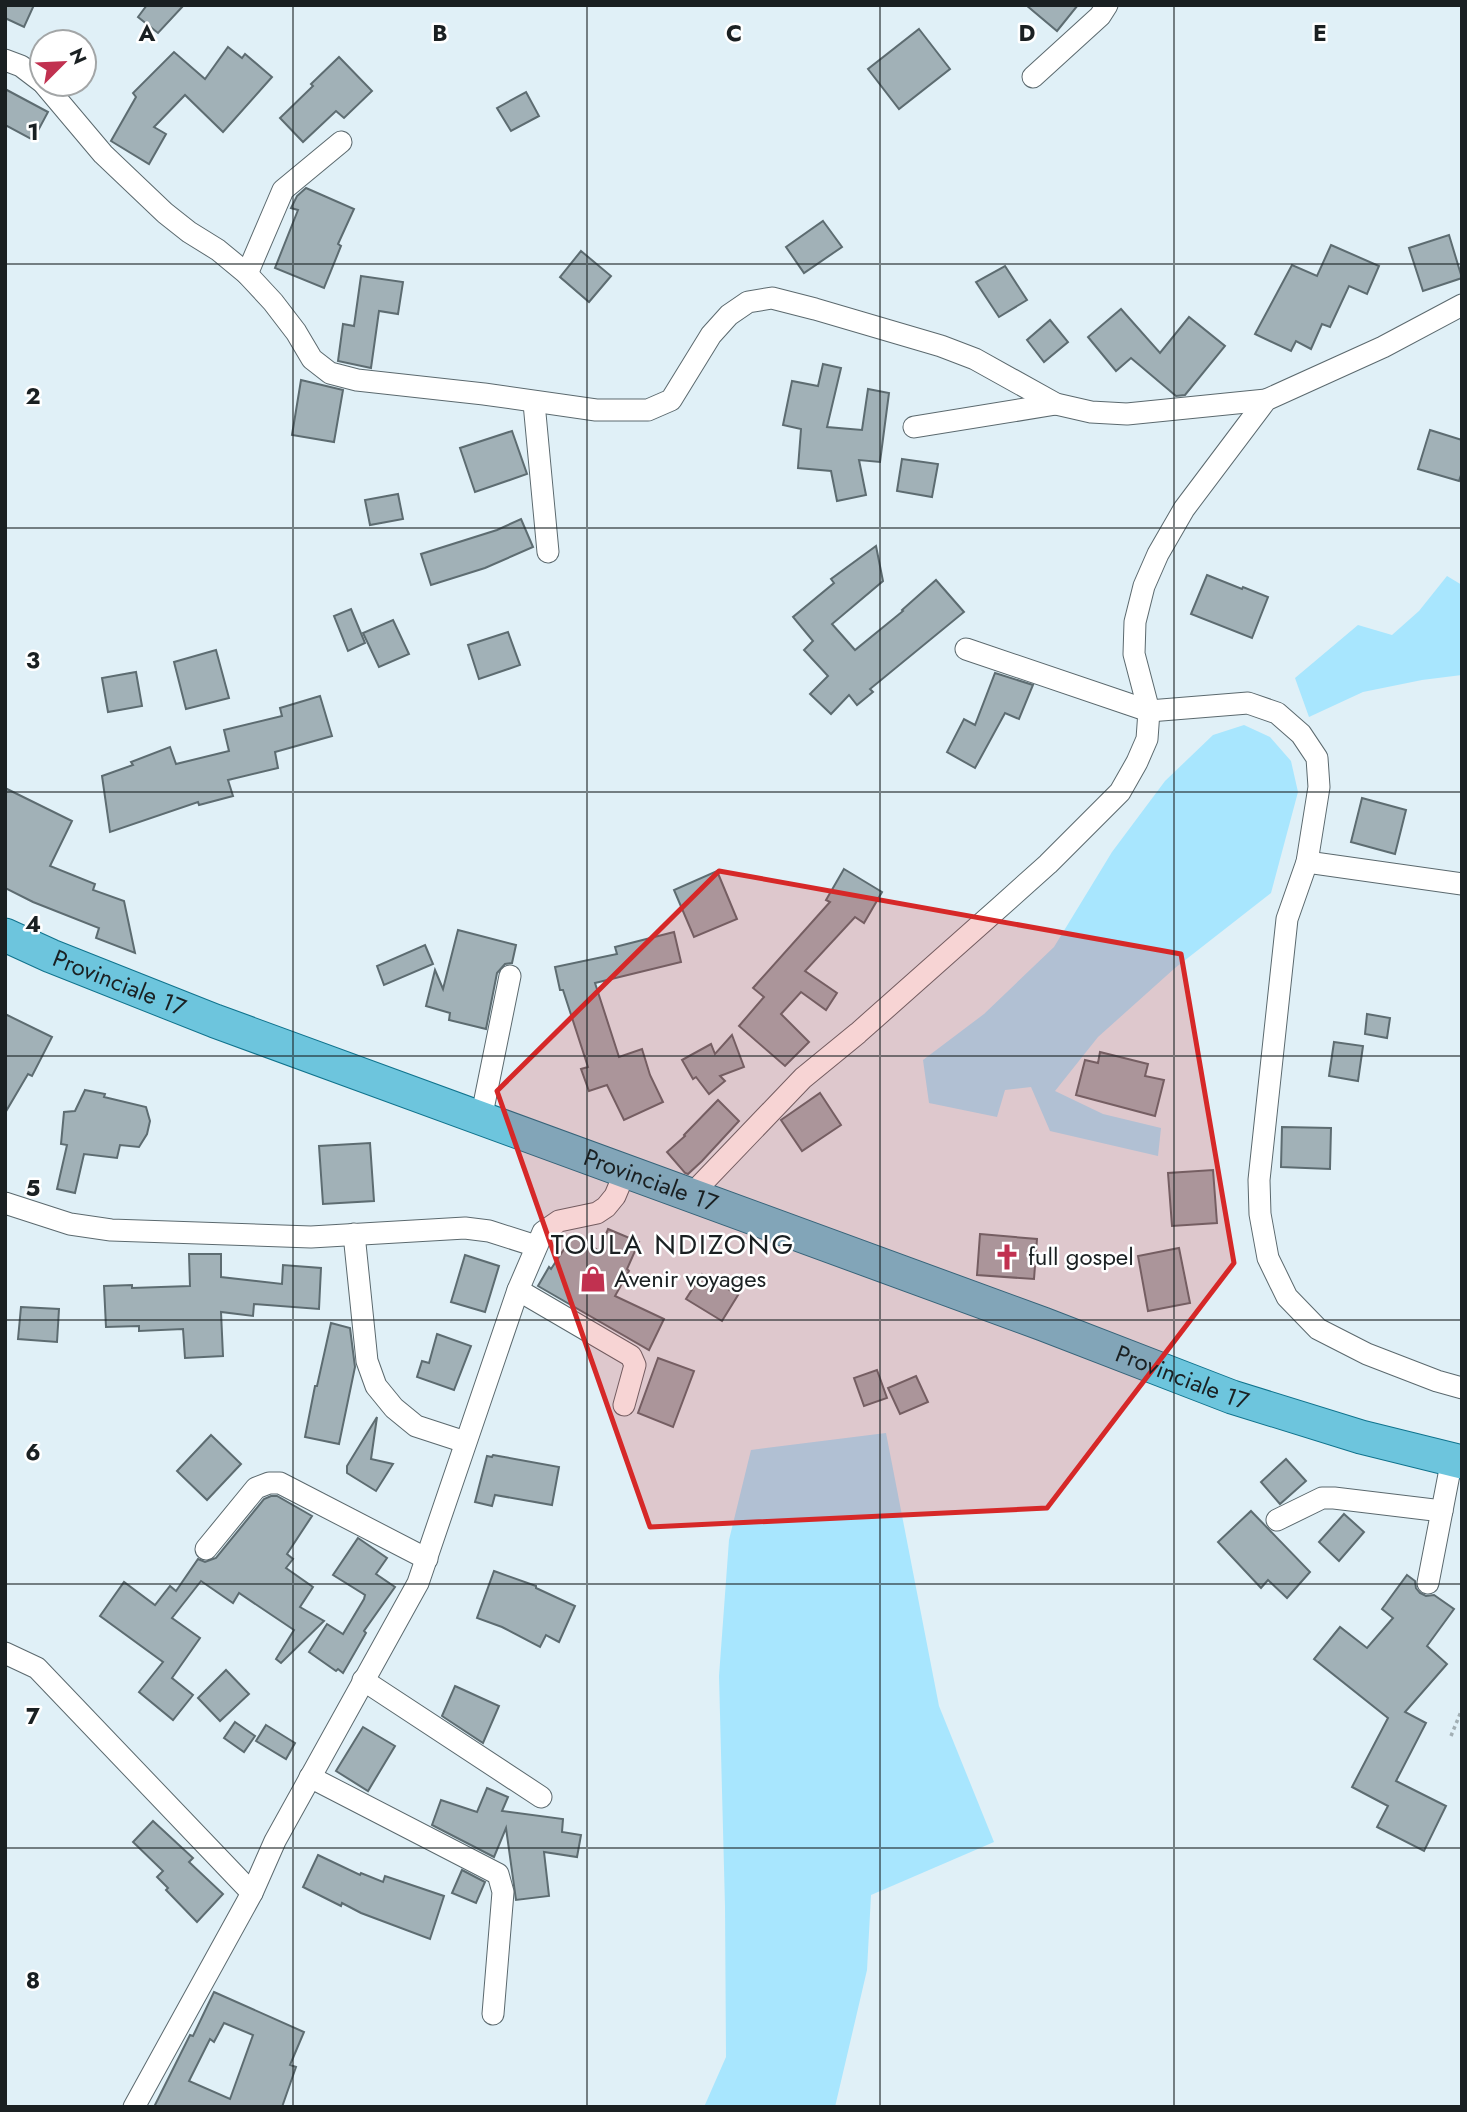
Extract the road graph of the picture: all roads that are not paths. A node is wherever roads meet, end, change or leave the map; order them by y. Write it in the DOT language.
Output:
graph roads {
  1 [pos="1107,5"];
  2 [pos="5,60"];
  3 [pos="28,71"];
  4 [pos="1033,78"];
  5 [pos="56,98"];
  6 [pos="341,142"];
  7 [pos="247,274"];
  8 [pos="1462,306"];
  9 [pos="1266,400"];
  10 [pos="534,403"];
  11 [pos="1056,404"];
  12 [pos="914,427"];
  13 [pos="548,552"];
  14 [pos="966,649"];
  15 [pos="1149,711"];
  16 [pos="1307,862"];
  17 [pos="1462,884"];
  18 [pos="5,935"];
  19 [pos="510,976"];
  20 [pos="481,1119"];
  21 [pos="625,1172"];
  22 [pos="690,1196"];
  23 [pos="5,1203"];
  24 [pos="355,1234"];
  25 [pos="536,1246"];
  26 [pos="519,1290"];
  27 [pos="1462,1388"];
  28 [pos="624,1405"];
  29 [pos="465,1442"];
  30 [pos="1457,1460"];
  31 [pos="1442,1511"];
  32 [pos="1277,1520"];
  33 [pos="206,1549"];
  34 [pos="427,1559"];
  35 [pos="1429,1583"];
  36 [pos="5,1653"];
  37 [pos="363,1680"];
  38 [pos="310,1777"];
  39 [pos="541,1797"];
  40 [pos="252,1893"];
  41 [pos="493,2014"];
  42 [pos="134,2107"];
  1 -- 4 [label="street"];
  2 -- 3 [label="street"];
  5 -- 7 [label="street"];
  6 -- 7 [label="street"];
  7 -- 10 [label="street"];
  8 -- 9 [label="street"];
  9 -- 11 [label="street"];
  9 -- 15 [label="street"];
  10 -- 11 [label="street"];
  10 -- 13 [label="street"];
  11 -- 12 [label="street"];
  14 -- 15 [label="street"];
  15 -- 16 [label="street"];
  15 -- 22 [label="street"];
  16 -- 17 [label="street"];
  16 -- 27 [label="street"];
  18 -- 20 [label="main road, Provinciale 17"];
  19 -- 20 [label="street"];
  20 -- 21 [label="main road, Provinciale 17"];
  21 -- 22 [label="main road, Provinciale 17"];
  21 -- 25 [label="street"];
  22 -- 30 [label="main road, Provinciale 17"];
  23 -- 24 [label="street"];
  24 -- 25 [label="street"];
  24 -- 29 [label="street"];
  25 -- 26 [label="street"];
  26 -- 28 [label="street"];
  26 -- 29 [label="street"];
  29 -- 34 [label="street"];
  30 -- 31 [label="street"];
  31 -- 32 [label="street"];
  31 -- 35 [label="street"];
  33 -- 34 [label="street"];
  34 -- 37 [label="street"];
  36 -- 40 [label="street"];
  37 -- 38 [label="street"];
  37 -- 39 [label="street"];
  38 -- 40 [label="street"];
  38 -- 41 [label="street"];
  40 -- 42 [label="street"];
}
